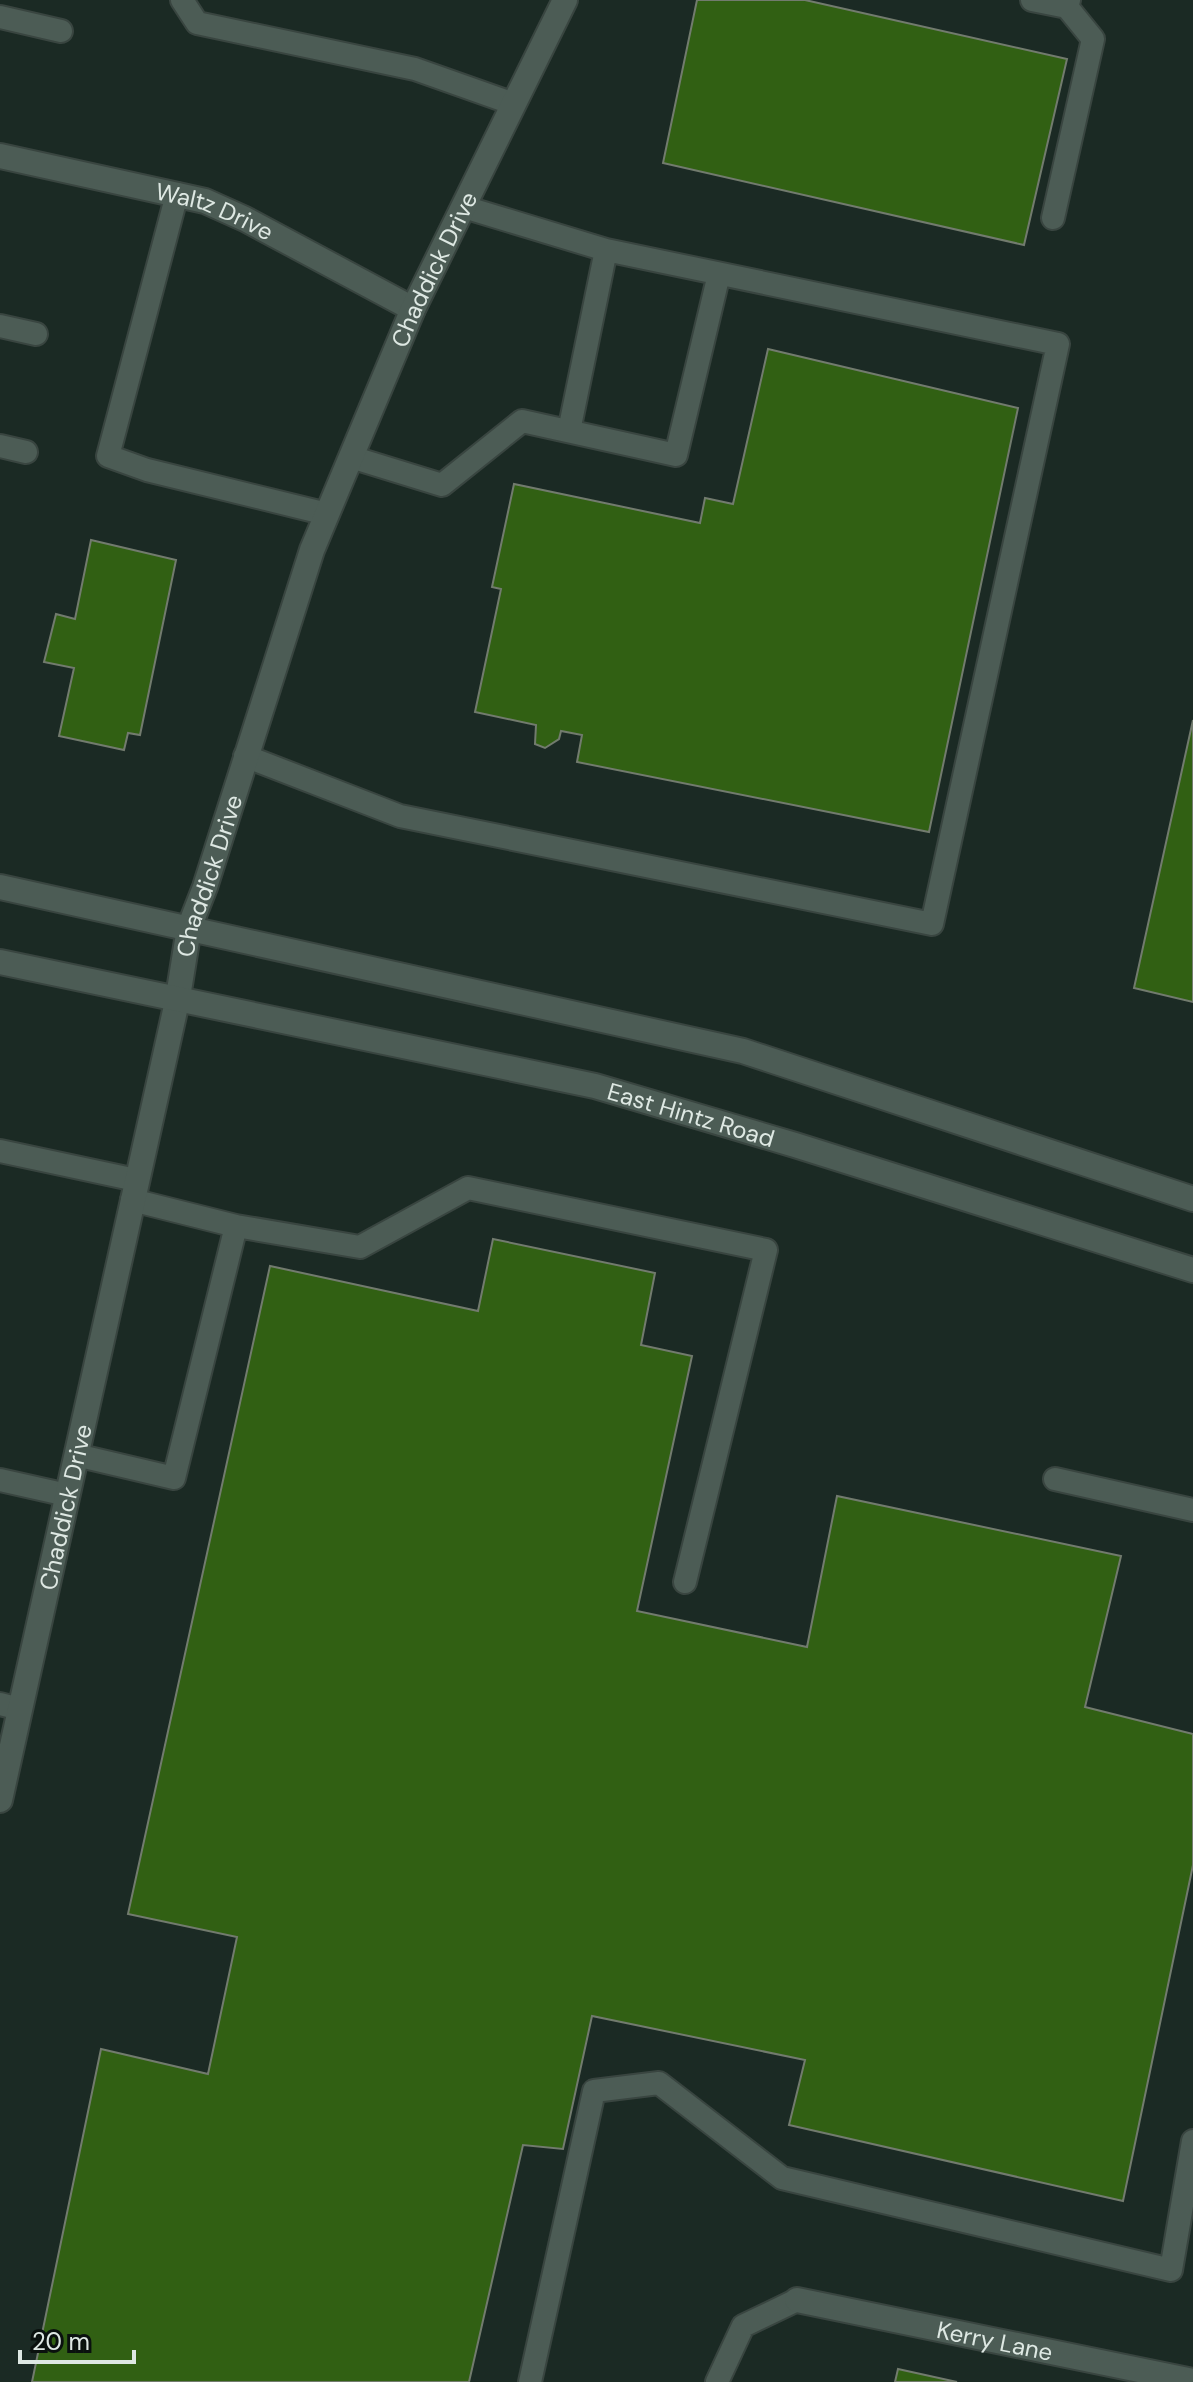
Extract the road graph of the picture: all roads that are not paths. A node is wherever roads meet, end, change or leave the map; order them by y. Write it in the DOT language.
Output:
graph roads {
  1 [pos="182,0"];
  2 [pos="565,0"];
  3 [pos="1032,0"];
  4 [pos="1068,4"];
  5 [pos="0,17"];
  6 [pos="61,31"];
  7 [pos="514,104"];
  8 [pos="0,156"];
  9 [pos="177,194"];
  10 [pos="464,207"];
  11 [pos="1053,218"];
  12 [pos="606,250"];
  13 [pos="719,274"];
  14 [pos="413,309"];
  15 [pos="0,326"];
  16 [pos="36,334"];
  17 [pos="569,431"];
  18 [pos="0,446"];
  19 [pos="26,452"];
  20 [pos="351,457"];
  21 [pos="327,514"];
  22 [pos="245,756"];
  23 [pos="0,887"];
  24 [pos="189,928"];
  25 [pos="0,962"];
  26 [pos="178,997"];
  27 [pos="0,1151"];
  28 [pos="134,1190"];
  29 [pos="1193,1199"];
  30 [pos="236,1226"];
  31 [pos="1193,1270"];
  32 [pos="76,1455"];
  33 [pos="1055,1479"];
  34 [pos="0,1480"];
  35 [pos="67,1495"];
  36 [pos="1193,1510"];
  37 [pos="685,1582"];
  38 [pos="10,1706"];
  39 [pos="0,1800"];
  40 [pos="1193,2141"];
  41 [pos="797,2300"];
  42 [pos="1193,2381"];
  43 [pos="530,2382"];
  44 [pos="717,2382"];
  1 -- 7 [label="lane"];
  2 -- 7 [label="street, Chaddick Drive"];
  3 -- 4 [label="lane"];
  4 -- 11 [label="lane"];
  5 -- 6 [label="lane"];
  7 -- 10 [label="street, Chaddick Drive"];
  8 -- 9 [label="street, Waltz Drive"];
  9 -- 14 [label="street, Waltz Drive"];
  9 -- 21 [label="lane"];
  10 -- 12 [label="lane"];
  10 -- 14 [label="street, Chaddick Drive"];
  12 -- 13 [label="lane"];
  12 -- 17 [label="lane"];
  13 -- 17 [label="lane"];
  13 -- 22 [label="lane"];
  14 -- 20 [label="street, Chaddick Drive"];
  15 -- 16 [label="lane"];
  17 -- 20 [label="lane"];
  18 -- 19 [label="lane"];
  20 -- 21 [label="street, Chaddick Drive"];
  21 -- 22 [label="street, Chaddick Drive"];
  22 -- 24 [label="street, Chaddick Drive"];
  23 -- 24 [label="street"];
  24 -- 26 [label="street, Chaddick Drive"];
  24 -- 29 [label="street"];
  25 -- 26 [label="street, East Hintz Road"];
  26 -- 28 [label="street, Chaddick Drive"];
  26 -- 31 [label="street, East Hintz Road"];
  27 -- 28 [label="lane"];
  28 -- 30 [label="lane"];
  28 -- 32 [label="street, Chaddick Drive"];
  30 -- 32 [label="lane"];
  30 -- 37 [label="lane"];
  32 -- 35 [label="street, Chaddick Drive"];
  33 -- 36 [label="lane"];
  34 -- 35 [label="lane"];
  35 -- 38 [label="street, Chaddick Drive"];
  38 -- 39 [label="street, Chaddick Drive"];
  40 -- 43 [label="lane"];
  41 -- 42 [label="street, Kerry Lane"];
  41 -- 44 [label="lane"];
}
